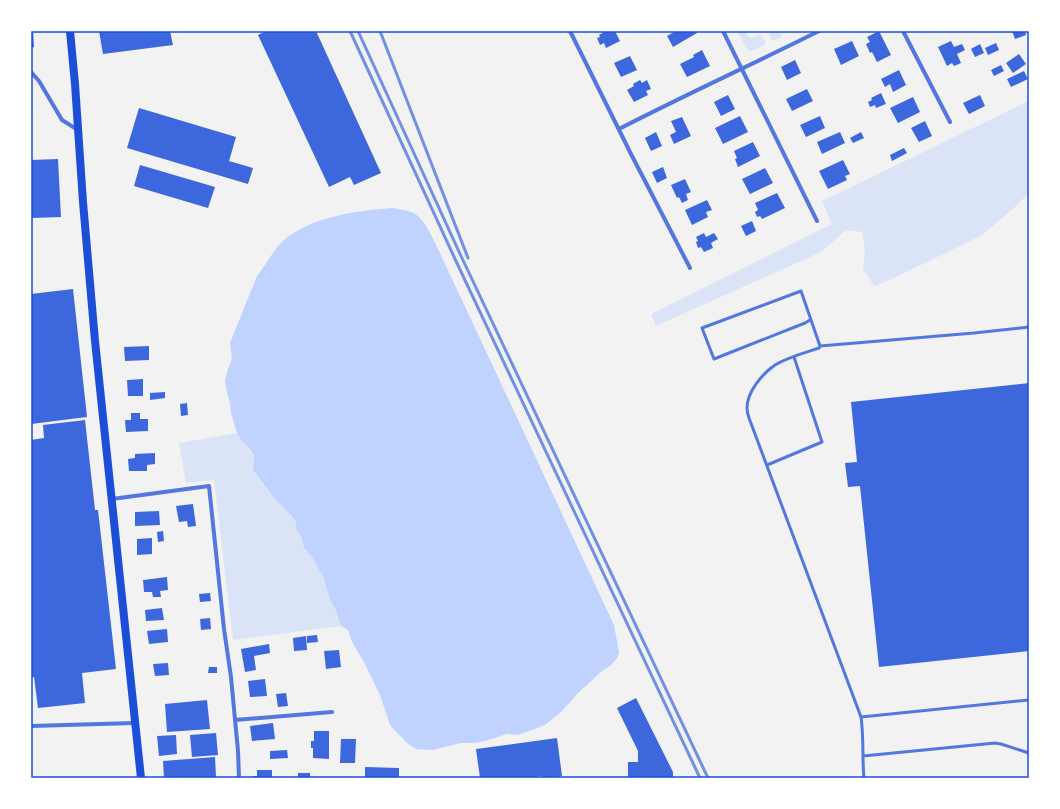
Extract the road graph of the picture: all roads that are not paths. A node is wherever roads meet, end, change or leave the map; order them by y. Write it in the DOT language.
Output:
graph roads {
  1 [pos="70,31"];
  2 [pos="570,31"];
  3 [pos="723,31"];
  4 [pos="819,31"];
  5 [pos="903,31"];
  6 [pos="742,69"];
  7 [pos="31,72"];
  8 [pos="950,122"];
  9 [pos="619,129"];
  10 [pos="78,130"];
  11 [pos="817,221"];
  12 [pos="690,268"];
  13 [pos="810,320"];
  14 [pos="1029,327"];
  15 [pos="820,346"];
  16 [pos="794,357"];
  17 [pos="767,465"];
  18 [pos="112,499"];
  19 [pos="1029,700"];
  20 [pos="332,712"];
  21 [pos="861,717"];
  22 [pos="235,720"];
  23 [pos="135,723"];
  24 [pos="31,726"];
  25 [pos="1029,753"];
  26 [pos="862,756"];
  27 [pos="140,778"];
  28 [pos="239,778"];
  29 [pos="864,778"];
  1 -- 10 [label="main road"];
  2 -- 9 [label="street"];
  3 -- 6 [label="street"];
  4 -- 6 [label="street"];
  5 -- 8 [label="street"];
  6 -- 9 [label="street"];
  6 -- 11 [label="street"];
  7 -- 10 [label="street"];
  9 -- 12 [label="street"];
  10 -- 18 [label="main road"];
  13 -- 13 [label="lane"];
  13 -- 15 [label="lane"];
  14 -- 15 [label="lane"];
  15 -- 16 [label="lane"];
  16 -- 17 [label="lane"];
  16 -- 17 [label="lane"];
  17 -- 21 [label="lane"];
  18 -- 22 [label="street"];
  18 -- 23 [label="main road"];
  19 -- 21 [label="lane"];
  20 -- 22 [label="street"];
  21 -- 26 [label="lane"];
  22 -- 28 [label="street"];
  23 -- 24 [label="street"];
  23 -- 27 [label="main road"];
  25 -- 26 [label="lane"];
  26 -- 29 [label="lane"];
}
